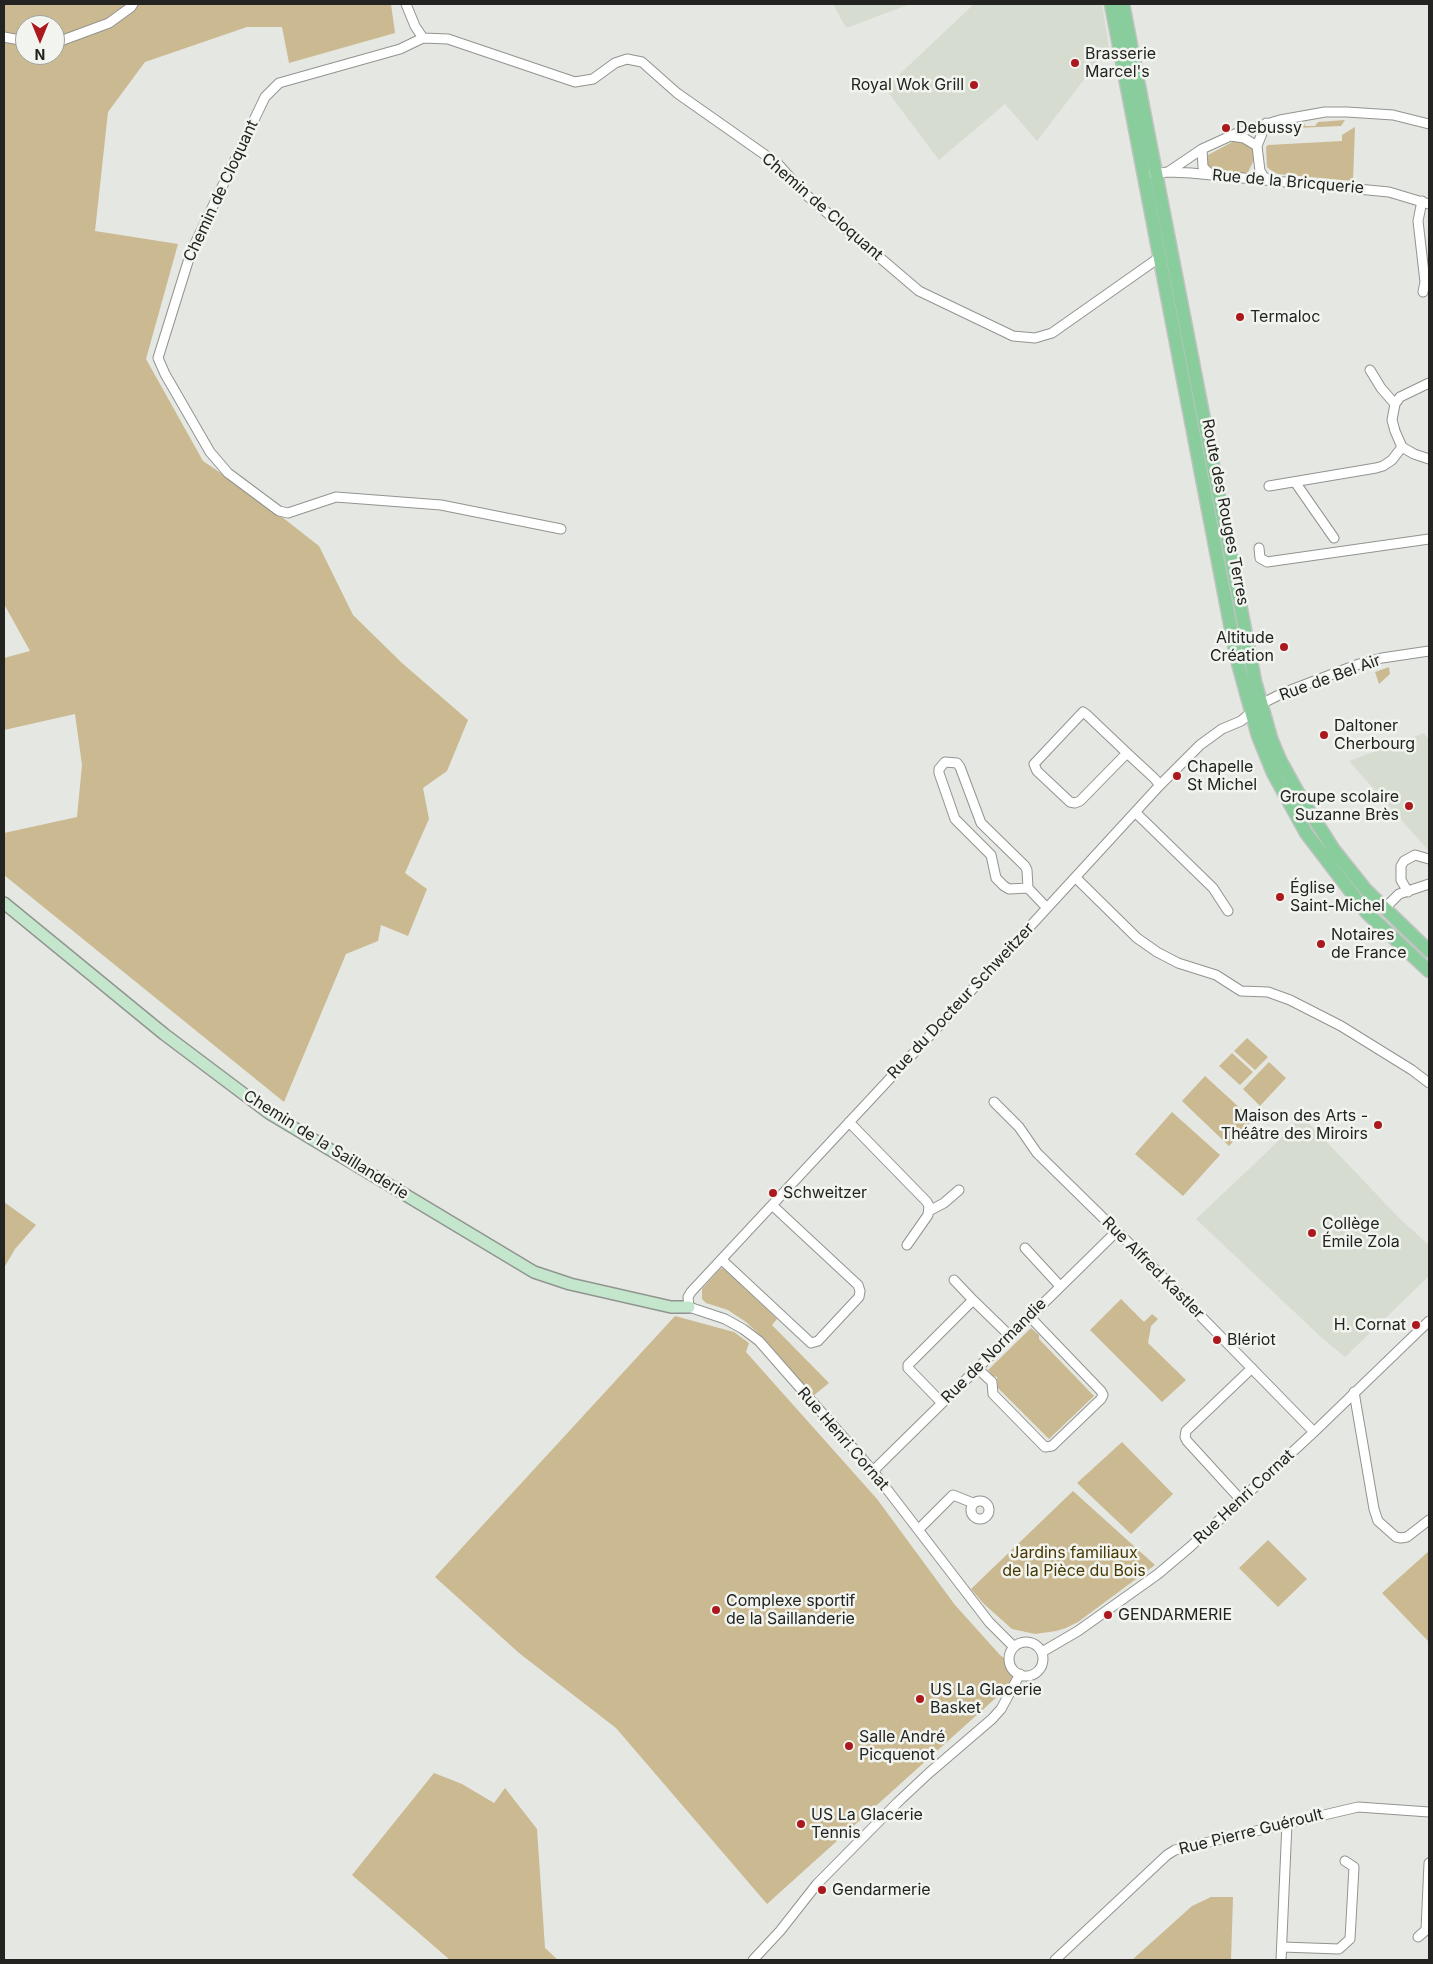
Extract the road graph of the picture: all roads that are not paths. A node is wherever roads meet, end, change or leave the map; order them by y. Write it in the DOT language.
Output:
graph roads {
  1 [pos="133,4"];
  2 [pos="406,4"];
  3 [pos="1111,4"];
  4 [pos="1123,4"];
  5 [pos="423,38"];
  6 [pos="65,39"];
  7 [pos="1266,122"];
  8 [pos="1429,124"];
  9 [pos="1228,136"];
  10 [pos="1257,146"];
  11 [pos="1202,149"];
  12 [pos="1258,160"];
  13 [pos="1156,174"];
  14 [pos="1211,175"];
  15 [pos="1243,178"];
  16 [pos="1270,181"];
  17 [pos="1426,202"];
  18 [pos="1160,257"];
  19 [pos="1423,292"];
  20 [pos="1370,370"];
  21 [pos="1429,384"];
  22 [pos="1395,404"];
  23 [pos="1402,446"];
  24 [pos="1429,459"];
  25 [pos="1295,482"];
  26 [pos="1269,486"];
  27 [pos="562,529"];
  28 [pos="1334,538"];
  29 [pos="1429,540"];
  30 [pos="1259,548"];
  31 [pos="1429,651"];
  32 [pos="1261,704"];
  33 [pos="1251,712"];
  34 [pos="1127,753"];
  35 [pos="1160,785"];
  36 [pos="1136,813"];
  37 [pos="1429,859"];
  38 [pos="1076,878"];
  39 [pos="1429,884"];
  40 [pos="1028,888"];
  41 [pos="1408,892"];
  42 [pos="4,902"];
  43 [pos="1047,908"];
  44 [pos="1384,909"];
  45 [pos="1228,911"];
  46 [pos="1429,951"];
  47 [pos="1429,970"];
  48 [pos="1429,1083"];
  49 [pos="994,1102"];
  50 [pos="849,1122"];
  51 [pos="959,1190"];
  52 [pos="772,1205"];
  53 [pos="929,1211"];
  54 [pos="1116,1232"];
  55 [pos="907,1245"];
  56 [pos="1025,1248"];
  57 [pos="722,1260"];
  58 [pos="954,1280"];
  59 [pos="1060,1286"];
  60 [pos="973,1300"];
  61 [pos="688,1307"];
  62 [pos="1029,1316"];
  63 [pos="1429,1321"];
  64 [pos="1009,1335"];
  65 [pos="978,1368"];
  66 [pos="1252,1368"];
  67 [pos="1354,1392"];
  68 [pos="942,1403"];
  69 [pos="1314,1432"];
  70 [pos="873,1471"];
  71 [pos="1241,1500"];
  72 [pos="973,1503"];
  73 [pos="1429,1520"];
  74 [pos="918,1529"];
  75 [pos="1013,1646"];
  76 [pos="1042,1652"];
  77 [pos="1020,1674"];
  78 [pos="1429,1812"];
  79 [pos="1287,1823"];
  80 [pos="1345,1861"];
  81 [pos="1429,1863"];
  82 [pos="1418,1938"];
  83 [pos="1282,1946"];
  84 [pos="753,1960"];
  85 [pos="1055,1960"];
  86 [pos="1281,1960"];
  1 -- 6 [label="street"];
  2 -- 5 [label="street"];
  3 -- 13 [label="main road, Route des Rouges Terres"];
  4 -- 13 [label="main road, Route des Rouges Terres"];
  5 -- 18 [label="street, Chemin de Cloquant"];
  5 -- 27 [label="street, Chemin de Cloquant"];
  7 -- 8 [label="street"];
  7 -- 9 [label="street"];
  7 -- 10 [label="street"];
  9 -- 10 [label="street"];
  9 -- 11 [label="street"];
  10 -- 12 [label="street"];
  11 -- 13 [label="street"];
  11 -- 14 [label="street"];
  12 -- 15 [label="street"];
  12 -- 16 [label="street"];
  13 -- 14 [label="street, Rue de la Bricquerie"];
  13 -- 18 [label="main road, Route des Rouges Terres"];
  13 -- 32 [label="main road, Route des Rouges Terres"];
  14 -- 15 [label="street, Rue de la Bricquerie"];
  15 -- 16 [label="street, Rue de la Bricquerie"];
  16 -- 17 [label="street, Rue de la Bricquerie"];
  17 -- 19 [label="street"];
  18 -- 33 [label="main road, Route des Rouges Terres"];
  20 -- 22 [label="street"];
  21 -- 22 [label="street"];
  22 -- 23 [label="street"];
  23 -- 24 [label="street"];
  23 -- 25 [label="street"];
  25 -- 26 [label="street"];
  25 -- 28 [label="street"];
  29 -- 30 [label="street"];
  31 -- 32 [label="street, Rue de Bel Air"];
  32 -- 33 [label="street, Rue de Bel Air"];
  32 -- 44 [label="main road, Route des Rouges Terres"];
  33 -- 35 [label="street, Rue du Docteur Schweitzer"];
  33 -- 47 [label="main road, Route des Rouges Terres"];
  34 -- 34 [label="street"];
  34 -- 35 [label="street"];
  35 -- 36 [label="street, Rue du Docteur Schweitzer"];
  36 -- 38 [label="street, Rue du Docteur Schweitzer"];
  36 -- 45 [label="street"];
  37 -- 41 [label="street"];
  38 -- 43 [label="street, Rue du Docteur Schweitzer"];
  38 -- 48 [label="street"];
  39 -- 41 [label="street"];
  40 -- 40 [label="street"];
  40 -- 43 [label="street"];
  41 -- 44 [label="street"];
  42 -- 61 [label="street, Chemin de la Saillanderie"];
  43 -- 50 [label="street, Rue du Docteur Schweitzer"];
  44 -- 46 [label="main road, Route des Rouges Terres"];
  49 -- 54 [label="street, Rue Alfred Kastler"];
  50 -- 52 [label="street, Rue du Docteur Schweitzer"];
  50 -- 53 [label="street"];
  51 -- 53 [label="street"];
  52 -- 57 [label="street, Rue du Docteur Schweitzer"];
  52 -- 57 [label="street"];
  53 -- 55 [label="street"];
  54 -- 59 [label="street, Rue de Normandie"];
  54 -- 66 [label="street, Rue Alfred Kastler"];
  56 -- 59 [label="street"];
  57 -- 61 [label="street, Rue du Docteur Schweitzer"];
  58 -- 60 [label="street"];
  59 -- 62 [label="street, Rue de Normandie"];
  60 -- 64 [label="street"];
  60 -- 68 [label="street"];
  61 -- 70 [label="street, Rue Henri Cornat"];
  62 -- 64 [label="street, Rue de Normandie"];
  62 -- 65 [label="street"];
  63 -- 67 [label="street, Rue Henri Cornat"];
  64 -- 65 [label="street, Rue de Normandie"];
  65 -- 68 [label="street, Rue de Normandie"];
  66 -- 69 [label="street, Rue Alfred Kastler"];
  66 -- 71 [label="street"];
  67 -- 69 [label="street, Rue Henri Cornat"];
  67 -- 73 [label="street"];
  68 -- 70 [label="street, Rue de Normandie"];
  69 -- 71 [label="street, Rue Henri Cornat"];
  70 -- 74 [label="street, Rue Henri Cornat"];
  71 -- 76 [label="street, Rue Henri Cornat"];
  72 -- 74 [label="street"];
  74 -- 75 [label="street, Rue Henri Cornat"];
  75 -- 76 [label="street"];
  75 -- 77 [label="street"];
  76 -- 77 [label="street"];
  77 -- 84 [label="street"];
  78 -- 79 [label="street, Rue Pierre Guéroult"];
  79 -- 83 [label="street"];
  79 -- 85 [label="street, Rue Pierre Guéroult"];
  80 -- 83 [label="street"];
  81 -- 82 [label="street"];
  83 -- 86 [label="street"];
}
